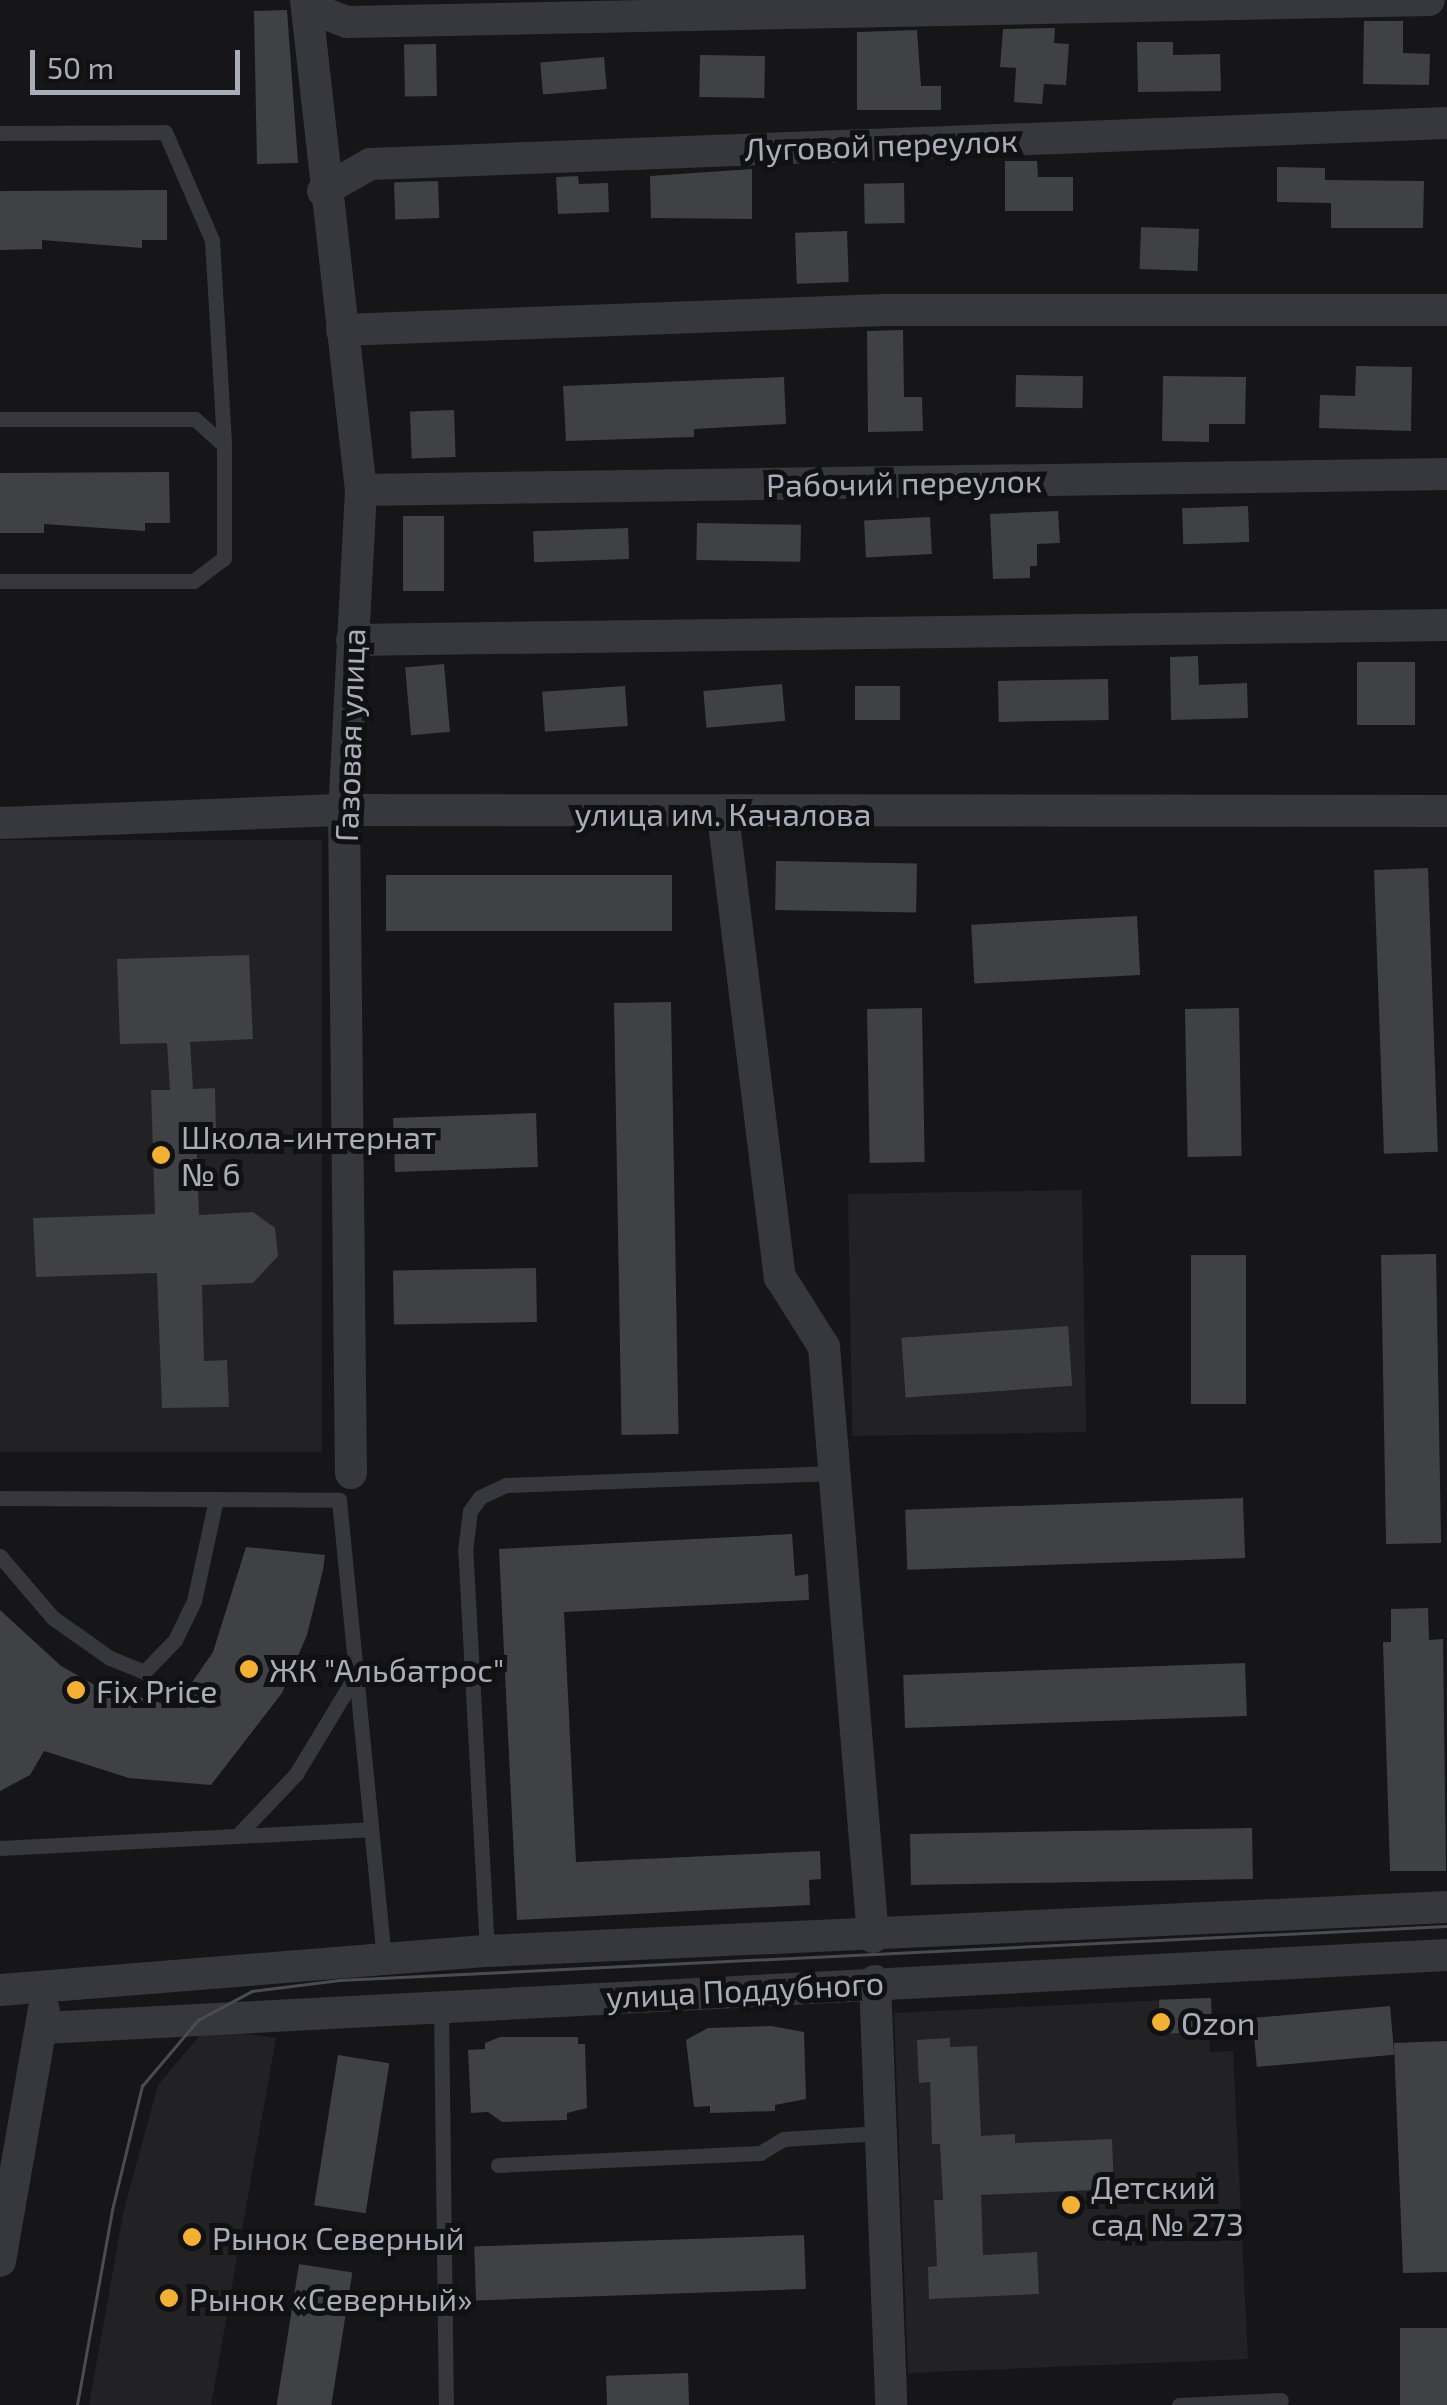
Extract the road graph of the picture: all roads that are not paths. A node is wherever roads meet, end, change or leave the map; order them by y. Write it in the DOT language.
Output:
graph roads {
  1 [pos="1429,0"];
  2 [pos="306,4"];
  3 [pos="1447,123"];
  4 [pos="0,133"];
  5 [pos="322,191"];
  6 [pos="1447,310"];
  7 [pos="342,330"];
  8 [pos="0,419"];
  9 [pos="224,445"];
  10 [pos="1447,474"];
  11 [pos="361,490"];
  12 [pos="0,580"];
  13 [pos="1447,624"];
  14 [pos="352,640"];
  15 [pos="344,810"];
  16 [pos="1447,811"];
  17 [pos="723,815"];
  18 [pos="0,823"];
  19 [pos="839,1472"];
  20 [pos="351,1473"];
  21 [pos="0,1498"];
  22 [pos="216,1499"];
  23 [pos="0,1556"];
  24 [pos="356,1675"];
  25 [pos="372,1829"];
  26 [pos="238,1835"];
  27 [pos="0,1848"];
  28 [pos="1447,1907"];
  29 [pos="873,1937"];
  30 [pos="488,1951"];
  31 [pos="1447,1955"];
  32 [pos="384,1961"];
  33 [pos="875,1982"];
  34 [pos="0,1990"];
  35 [pos="46,1990"];
  36 [pos="441,2006"];
  37 [pos="43,2028"];
  38 [pos="880,2134"];
  39 [pos="498,2165"];
  40 [pos="0,2260"];
  41 [pos="1280,2400"];
  42 [pos="446,2405"];
  43 [pos="890,2405"];
  44 [pos="1179,2405"];
  1 -- 2 [label="street"];
  2 -- 5 [label="street, Газовая улица"];
  3 -- 5 [label="street, Луговой переулок"];
  4 -- 9 [label="lane"];
  5 -- 7 [label="street, Газовая улица"];
  6 -- 7 [label="street"];
  7 -- 11 [label="street, Газовая улица"];
  8 -- 9 [label="lane"];
  9 -- 12 [label="lane"];
  10 -- 11 [label="street, Рабочий переулок"];
  11 -- 14 [label="street, Газовая улица"];
  13 -- 14 [label="street"];
  14 -- 15 [label="street, Газовая улица"];
  15 -- 17 [label="street, улица им. Качалова"];
  15 -- 18 [label="street, улица им. Качалова"];
  15 -- 20 [label="street, Газовая улица"];
  16 -- 17 [label="street, улица им. Качалова"];
  17 -- 19 [label="street"];
  19 -- 29 [label="street"];
  19 -- 30 [label="lane"];
  21 -- 22 [label="lane"];
  22 -- 23 [label="lane"];
  22 -- 24 [label="lane"];
  24 -- 25 [label="lane"];
  24 -- 26 [label="lane"];
  25 -- 26 [label="lane"];
  25 -- 32 [label="lane"];
  26 -- 27 [label="lane"];
  28 -- 29 [label="street, улица Поддубного"];
  29 -- 30 [label="street, улица Поддубного"];
  30 -- 32 [label="street, улица Поддубного"];
  31 -- 33 [label="street, улица Поддубного"];
  32 -- 35 [label="street, улица Поддубного"];
  33 -- 36 [label="street, улица Поддубного"];
  33 -- 38 [label="street"];
  34 -- 35 [label="street, улица Поддубного"];
  35 -- 37 [label="street"];
  36 -- 37 [label="street, улица Поддубного"];
  36 -- 42 [label="lane"];
  37 -- 40 [label="street"];
  38 -- 39 [label="lane"];
  38 -- 43 [label="street"];
  41 -- 44 [label="lane"];
}
